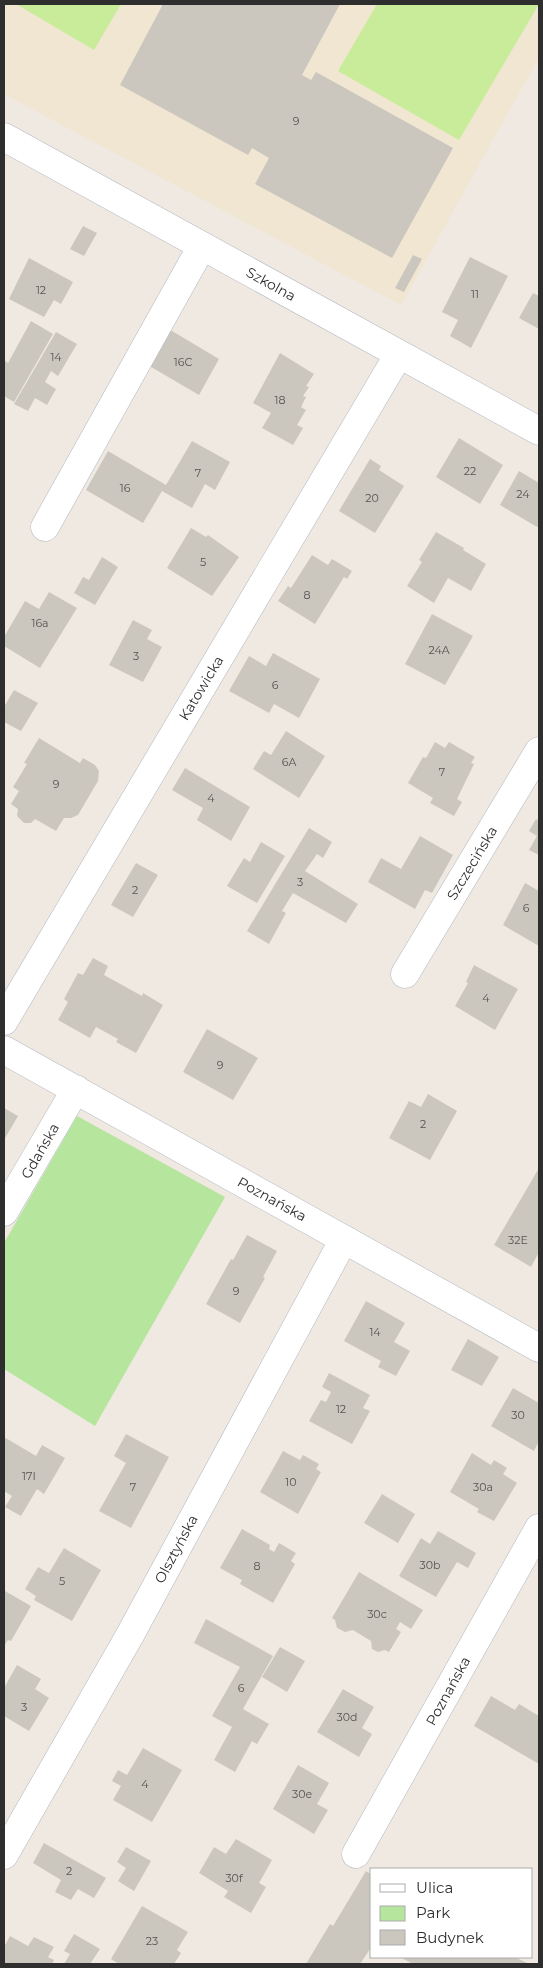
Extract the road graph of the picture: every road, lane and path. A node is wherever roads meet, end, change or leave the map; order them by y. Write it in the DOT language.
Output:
graph roads {
  1 [pos="4,137"];
  2 [pos="202,246"];
  3 [pos="399,354"];
  4 [pos="539,431"];
  5 [pos="45,527"];
  6 [pos="539,751"];
  7 [pos="405,974"];
  8 [pos="4,1021"];
  9 [pos="4,1050"];
  10 [pos="76,1089"];
  11 [pos="4,1212"];
  12 [pos="344,1240"];
  13 [pos="536,1340"];
  14 [pos="539,1528"];
  15 [pos="356,1854"];
  16 [pos="4,1855"];
  1 -- 2 [label="street, Szkolna"];
  2 -- 3 [label="street, Szkolna"];
  2 -- 5 [label="street"];
  3 -- 4 [label="street, Szkolna"];
  3 -- 8 [label="street, Katowicka"];
  6 -- 7 [label="street, Szczecińska"];
  9 -- 10 [label="street, Poznańska"];
  10 -- 11 [label="street, Gdańska"];
  10 -- 12 [label="street, Poznańska"];
  12 -- 13 [label="street, Poznańska"];
  12 -- 16 [label="street, Olsztyńska"];
  14 -- 15 [label="street, Poznańska"];
}
